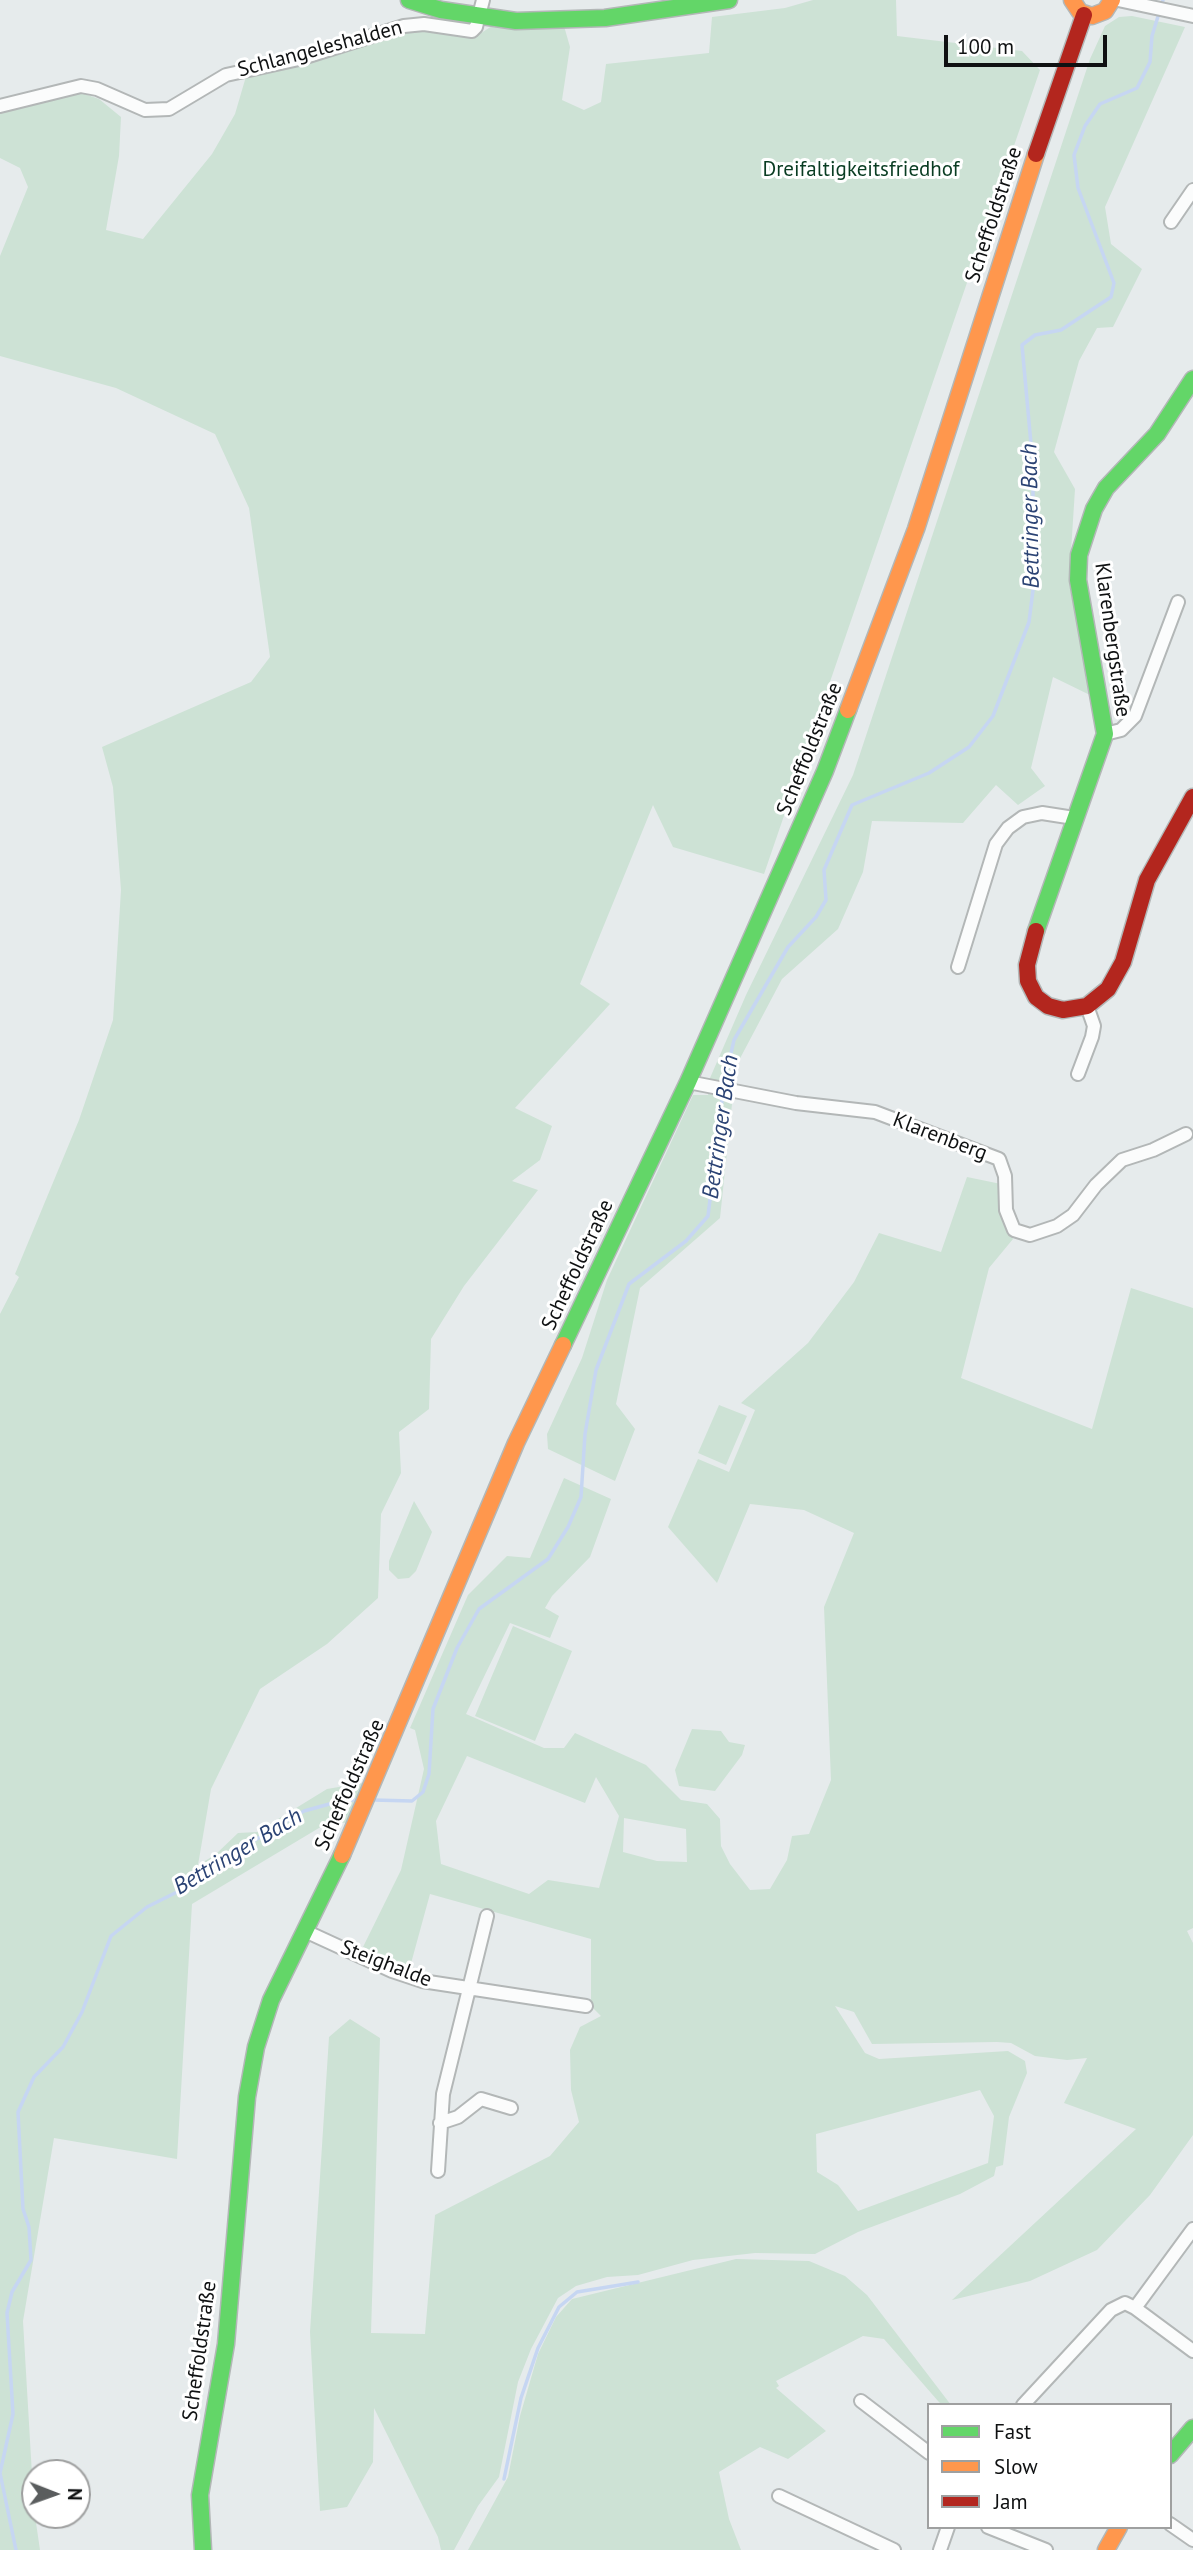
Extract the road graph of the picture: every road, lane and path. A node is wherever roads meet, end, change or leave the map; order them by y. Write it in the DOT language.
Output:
graph roads {
  1 [pos="409,0"];
  2 [pos="482,0"];
  3 [pos="729,0"];
  4 [pos="1072,0"];
  5 [pos="1112,0"];
  6 [pos="1118,0"];
  7 [pos="651,6"];
  8 [pos="1084,15"];
  9 [pos="1191,16"];
  10 [pos="479,17"];
  11 [pos="0,106"];
  12 [pos="1193,190"];
  13 [pos="1171,222"];
  14 [pos="1193,379"];
  15 [pos="1178,602"];
  16 [pos="1105,734"];
  17 [pos="1193,797"];
  18 [pos="1074,818"];
  19 [pos="958,967"];
  20 [pos="1087,1006"];
  21 [pos="1078,1074"];
  22 [pos="695,1084"];
  23 [pos="1186,1134"];
  24 [pos="487,1916"];
  25 [pos="305,1931"];
  26 [pos="469,1989"];
  27 [pos="586,2006"];
  28 [pos="511,2108"];
  29 [pos="440,2123"];
  30 [pos="438,2171"];
  31 [pos="1193,2229"];
  32 [pos="1136,2308"];
  33 [pos="1193,2351"];
  34 [pos="861,2401"];
  35 [pos="1025,2403"];
  36 [pos="1193,2428"];
  37 [pos="927,2451"];
  38 [pos="1172,2453"];
  39 [pos="779,2497"];
  40 [pos="1172,2525"];
  41 [pos="947,2529"];
  42 [pos="993,2529"];
  43 [pos="1118,2529"];
  44 [pos="1193,2540"];
  45 [pos="203,2550"];
  46 [pos="894,2550"];
  47 [pos="940,2550"];
  48 [pos="1046,2550"];
  49 [pos="1106,2550"];
  1 -- 10 [label="main road"];
  2 -- 10 [label="street"];
  3 -- 7 [label="main road"];
  4 -- 8 [label="main road"];
  5 -- 8 [label="main road"];
  6 -- 9 [label="street"];
  7 -- 10 [label="main road"];
  8 -- 22 [label="main road, Scheffoldstraße"];
  10 -- 11 [label="street, Schlangeleshalden"];
  12 -- 13 [label="street"];
  14 -- 16 [label="main road, Klarenbergstraße"];
  15 -- 16 [label="street, Klarenbergstraße"];
  16 -- 18 [label="main road, Klarenbergstraße"];
  17 -- 20 [label="main road"];
  18 -- 19 [label="street"];
  18 -- 20 [label="main road, Klarenbergstraße"];
  20 -- 21 [label="street"];
  22 -- 23 [label="street, Klarenberg"];
  22 -- 25 [label="main road, Scheffoldstraße"];
  24 -- 26 [label="street"];
  25 -- 26 [label="street, Steighalde"];
  25 -- 45 [label="main road, Scheffoldstraße"];
  26 -- 27 [label="street, Steighalde"];
  26 -- 29 [label="street"];
  28 -- 29 [label="street"];
  29 -- 30 [label="street"];
  31 -- 32 [label="street"];
  32 -- 33 [label="street"];
  32 -- 35 [label="street"];
  34 -- 37 [label="street"];
  36 -- 38 [label="main road"];
  39 -- 46 [label="street"];
  40 -- 44 [label="street"];
  41 -- 47 [label="street"];
  42 -- 48 [label="street"];
  43 -- 49 [label="main road"];
}
